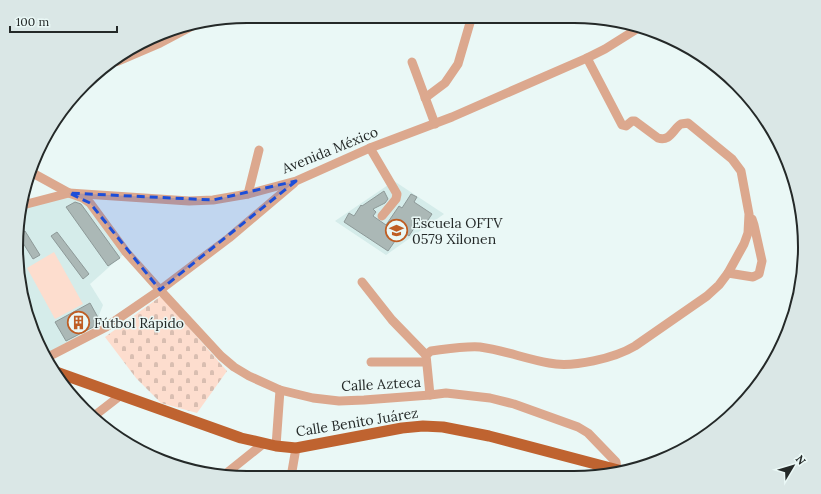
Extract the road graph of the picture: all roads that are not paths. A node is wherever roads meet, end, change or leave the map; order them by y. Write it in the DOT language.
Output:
graph roads {
  1 [pos="470,23"];
  2 [pos="633,31"];
  3 [pos="175,35"];
  4 [pos="132,55"];
  5 [pos="587,58"];
  6 [pos="412,62"];
  7 [pos="425,98"];
  8 [pos="435,124"];
  9 [pos="370,148"];
  10 [pos="259,150"];
  11 [pos="35,174"];
  12 [pos="296,181"];
  13 [pos="69,193"];
  14 [pos="248,194"];
  15 [pos="27,204"];
  16 [pos="749,214"];
  17 [pos="382,216"];
  18 [pos="728,273"];
  19 [pos="362,282"];
  20 [pos="160,290"];
  21 [pos="51,355"];
  22 [pos="426,358"];
  23 [pos="371,362"];
  24 [pos="63,375"];
  25 [pos="280,390"];
  26 [pos="121,395"];
  27 [pos="430,395"];
  28 [pos="97,413"];
  29 [pos="263,444"];
  30 [pos="276,446"];
  31 [pos="296,448"];
  32 [pos="617,467"];
  33 [pos="612,468"];
  34 [pos="230,471"];
  35 [pos="292,471"];
  1 -- 7 [label="street"];
  2 -- 5 [label="street, Avenida México"];
  3 -- 4 [label="street"];
  5 -- 8 [label="street, Avenida México"];
  5 -- 16 [label="street"];
  6 -- 7 [label="street"];
  7 -- 8 [label="street"];
  8 -- 9 [label="street, Avenida México"];
  9 -- 12 [label="street, Avenida México"];
  9 -- 17 [label="street"];
  10 -- 14 [label="street"];
  11 -- 13 [label="street, Calle Azteca"];
  12 -- 14 [label="street, Avenida México"];
  12 -- 20 [label="street"];
  13 -- 14 [label="street, Avenida México"];
  13 -- 15 [label="street, Avenida México"];
  13 -- 20 [label="street, Calle Azteca"];
  16 -- 18 [label="street"];
  16 -- 18 [label="street"];
  18 -- 22 [label="street"];
  19 -- 22 [label="street"];
  20 -- 21 [label="street"];
  20 -- 25 [label="street, Calle Azteca"];
  22 -- 23 [label="street"];
  22 -- 27 [label="street"];
  24 -- 26 [label="main road, Calle Benito Juárez"];
  25 -- 27 [label="street, Calle Azteca"];
  25 -- 30 [label="street"];
  26 -- 28 [label="street"];
  26 -- 29 [label="main road, Calle Benito Juárez"];
  27 -- 32 [label="street, Calle Azteca"];
  29 -- 30 [label="main road, Calle Benito Juárez"];
  29 -- 34 [label="street"];
  30 -- 31 [label="main road, Calle Benito Juárez"];
  31 -- 33 [label="main road, Calle Benito Juárez"];
  31 -- 35 [label="street"];
}
